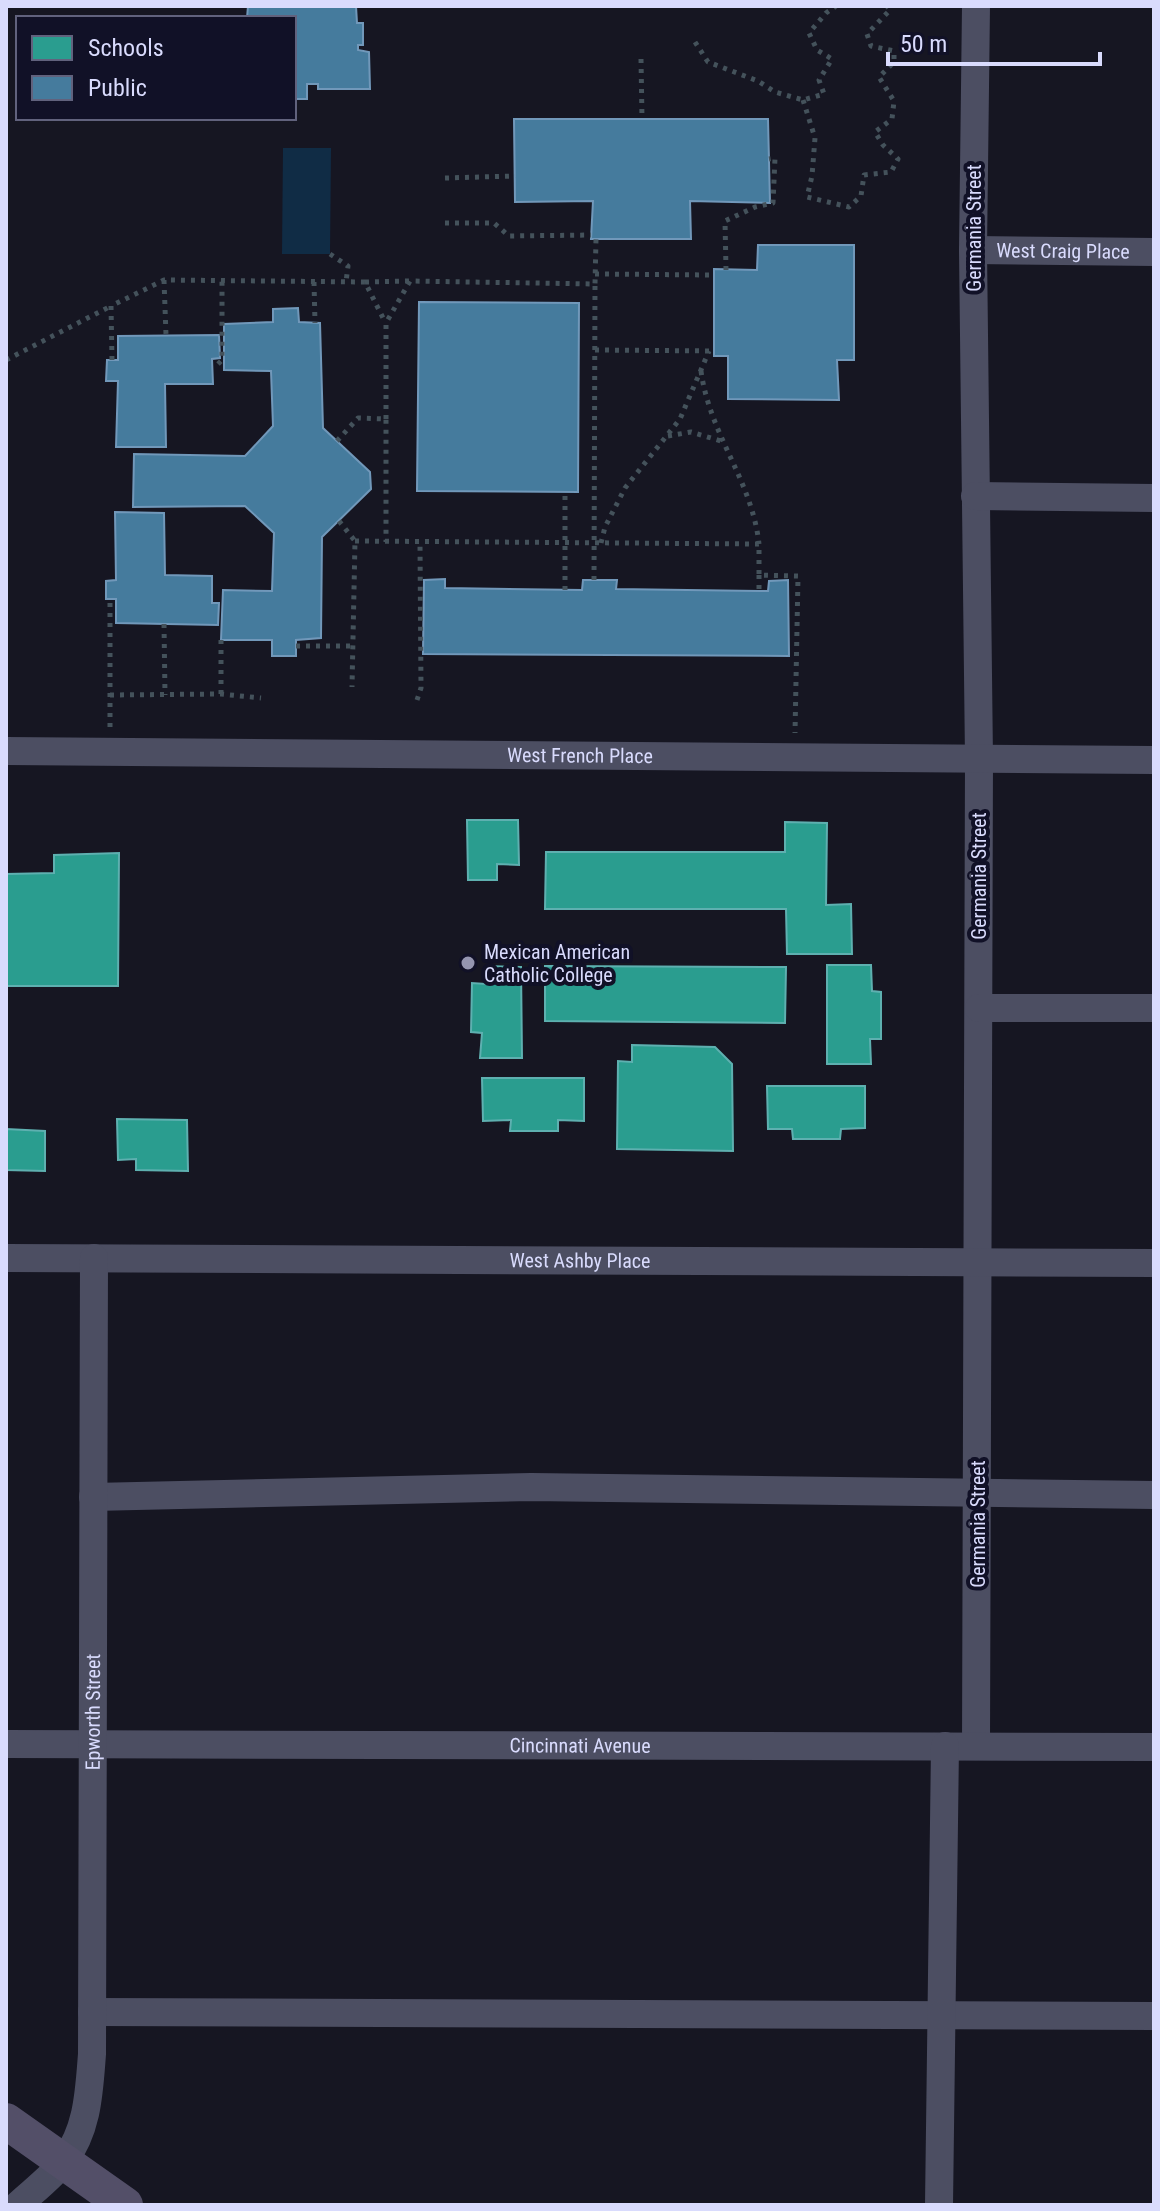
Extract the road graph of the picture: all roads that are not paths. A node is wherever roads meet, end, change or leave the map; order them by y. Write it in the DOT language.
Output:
graph roads {
  1 [pos="976,6"];
  2 [pos="973,250"];
  3 [pos="1154,252"];
  4 [pos="975,496"];
  5 [pos="1154,498"];
  6 [pos="6,751"];
  7 [pos="979,759"];
  8 [pos="1154,760"];
  9 [pos="979,1008"];
  10 [pos="1154,1008"];
  11 [pos="6,1258"];
  12 [pos="94,1258"];
  13 [pos="979,1262"];
  14 [pos="1154,1263"];
  15 [pos="978,1495"];
  16 [pos="1154,1495"];
  17 [pos="93,1497"];
  18 [pos="6,1744"];
  19 [pos="93,1744"];
  20 [pos="945,1746"];
  21 [pos="976,1746"];
  22 [pos="1154,1747"];
  23 [pos="92,2012"];
  24 [pos="942,2016"];
  25 [pos="1154,2016"];
  26 [pos="6,2121"];
  27 [pos="63,2162"];
  28 [pos="18,2205"];
  29 [pos="125,2205"];
  30 [pos="939,2205"];
  1 -- 2 [label="street, Germania Street"];
  2 -- 3 [label="street, West Craig Place"];
  2 -- 4 [label="street, Germania Street"];
  4 -- 5 [label="street"];
  4 -- 7 [label="street, Germania Street"];
  6 -- 7 [label="street, West French Place"];
  7 -- 8 [label="street, West French Place"];
  7 -- 9 [label="street, Germania Street"];
  9 -- 10 [label="street"];
  9 -- 13 [label="street, Germania Street"];
  11 -- 12 [label="street, West Ashby Place"];
  12 -- 13 [label="street, West Ashby Place"];
  12 -- 17 [label="street, Epworth Street"];
  13 -- 14 [label="street, West Ashby Place"];
  13 -- 15 [label="street, Germania Street"];
  15 -- 16 [label="street"];
  15 -- 17 [label="street"];
  15 -- 21 [label="street, Germania Street"];
  17 -- 19 [label="street, Epworth Street"];
  18 -- 19 [label="street, Cincinnati Avenue"];
  19 -- 20 [label="street, Cincinnati Avenue"];
  19 -- 23 [label="street, Epworth Street"];
  20 -- 21 [label="street, Cincinnati Avenue"];
  20 -- 24 [label="street"];
  21 -- 22 [label="street, Cincinnati Avenue"];
  23 -- 24 [label="street"];
  23 -- 27 [label="street, Epworth Street"];
  24 -- 25 [label="street"];
  24 -- 30 [label="street"];
  26 -- 27 [label="main road"];
  27 -- 28 [label="street, Epworth Street"];
  27 -- 29 [label="main road"];
}
